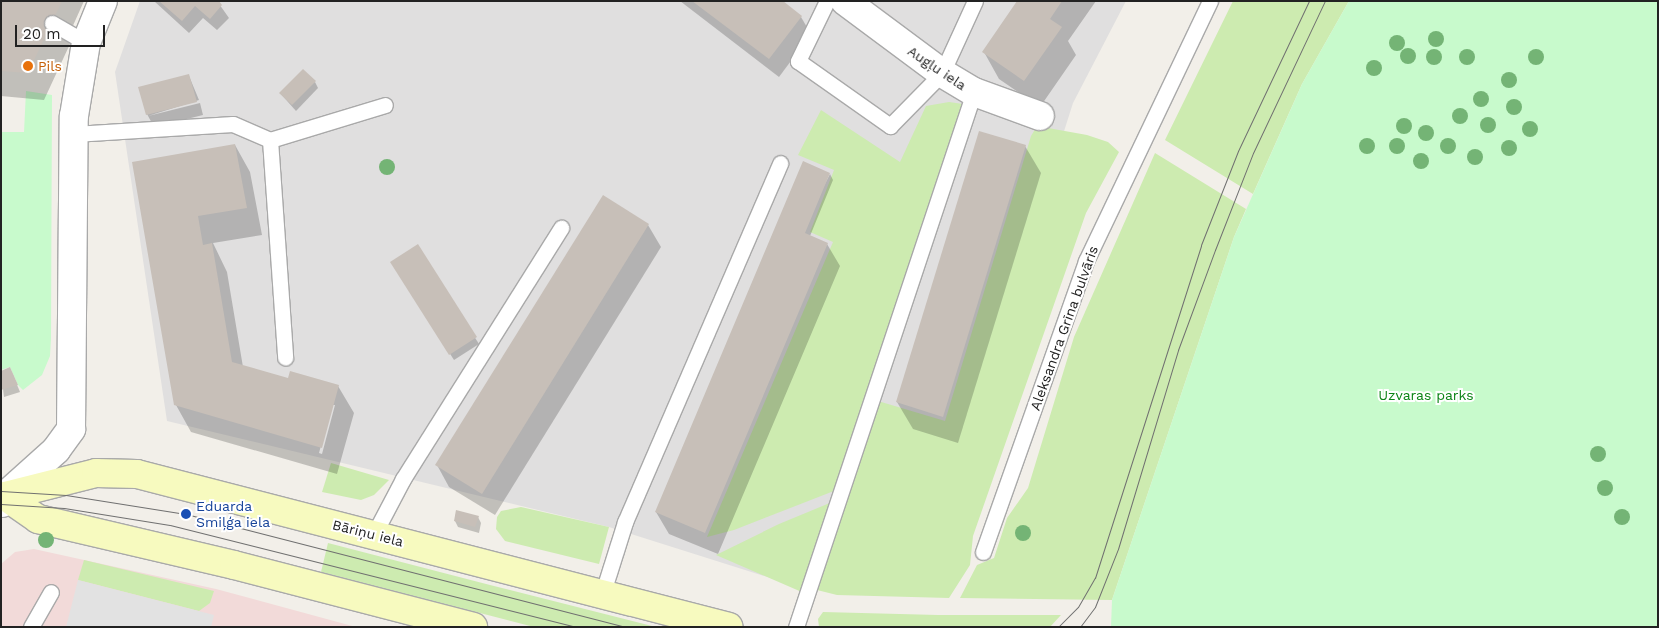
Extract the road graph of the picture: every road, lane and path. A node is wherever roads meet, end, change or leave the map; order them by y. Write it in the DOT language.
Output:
graph roads {
  1 [pos="104,1"];
  2 [pos="827,1"];
  3 [pos="975,1"];
  4 [pos="1210,1"];
  5 [pos="852,3"];
  6 [pos="52,24"];
  7 [pos="86,43"];
  8 [pos="942,73"];
  9 [pos="974,92"];
  10 [pos="385,106"];
  11 [pos="1040,116"];
  12 [pos="74,134"];
  13 [pos="270,140"];
  14 [pos="780,163"];
  15 [pos="561,228"];
  16 [pos="285,358"];
  17 [pos="2,498"];
  18 [pos="374,534"];
  19 [pos="983,552"];
  20 [pos="52,592"];
  21 [pos="602,595"];
  22 [pos="468,626"];
  23 [pos="31,627"];
  24 [pos="729,627"];
  25 [pos="796,627"];
  1 -- 7 [label="street"];
  2 -- 8 [label="lane"];
  3 -- 8 [label="lane"];
  4 -- 19 [label="lane, Aleksandra Grīna bulvāris"];
  5 -- 8 [label="street, Augļu iela"];
  6 -- 7 [label="lane"];
  7 -- 12 [label="street"];
  8 -- 9 [label="street, Augļu iela"];
  9 -- 11 [label="street, Augļu iela"];
  9 -- 25 [label="lane"];
  10 -- 13 [label="lane"];
  12 -- 13 [label="lane"];
  12 -- 17 [label="street"];
  13 -- 16 [label="lane"];
  14 -- 21 [label="lane"];
  15 -- 18 [label="lane"];
  17 -- 18 [label="street, Bāriņu iela"];
  17 -- 22 [label="street"];
  18 -- 21 [label="street, Bāriņu iela"];
  20 -- 23 [label="lane"];
  21 -- 24 [label="street, Bāriņu iela"];
}
